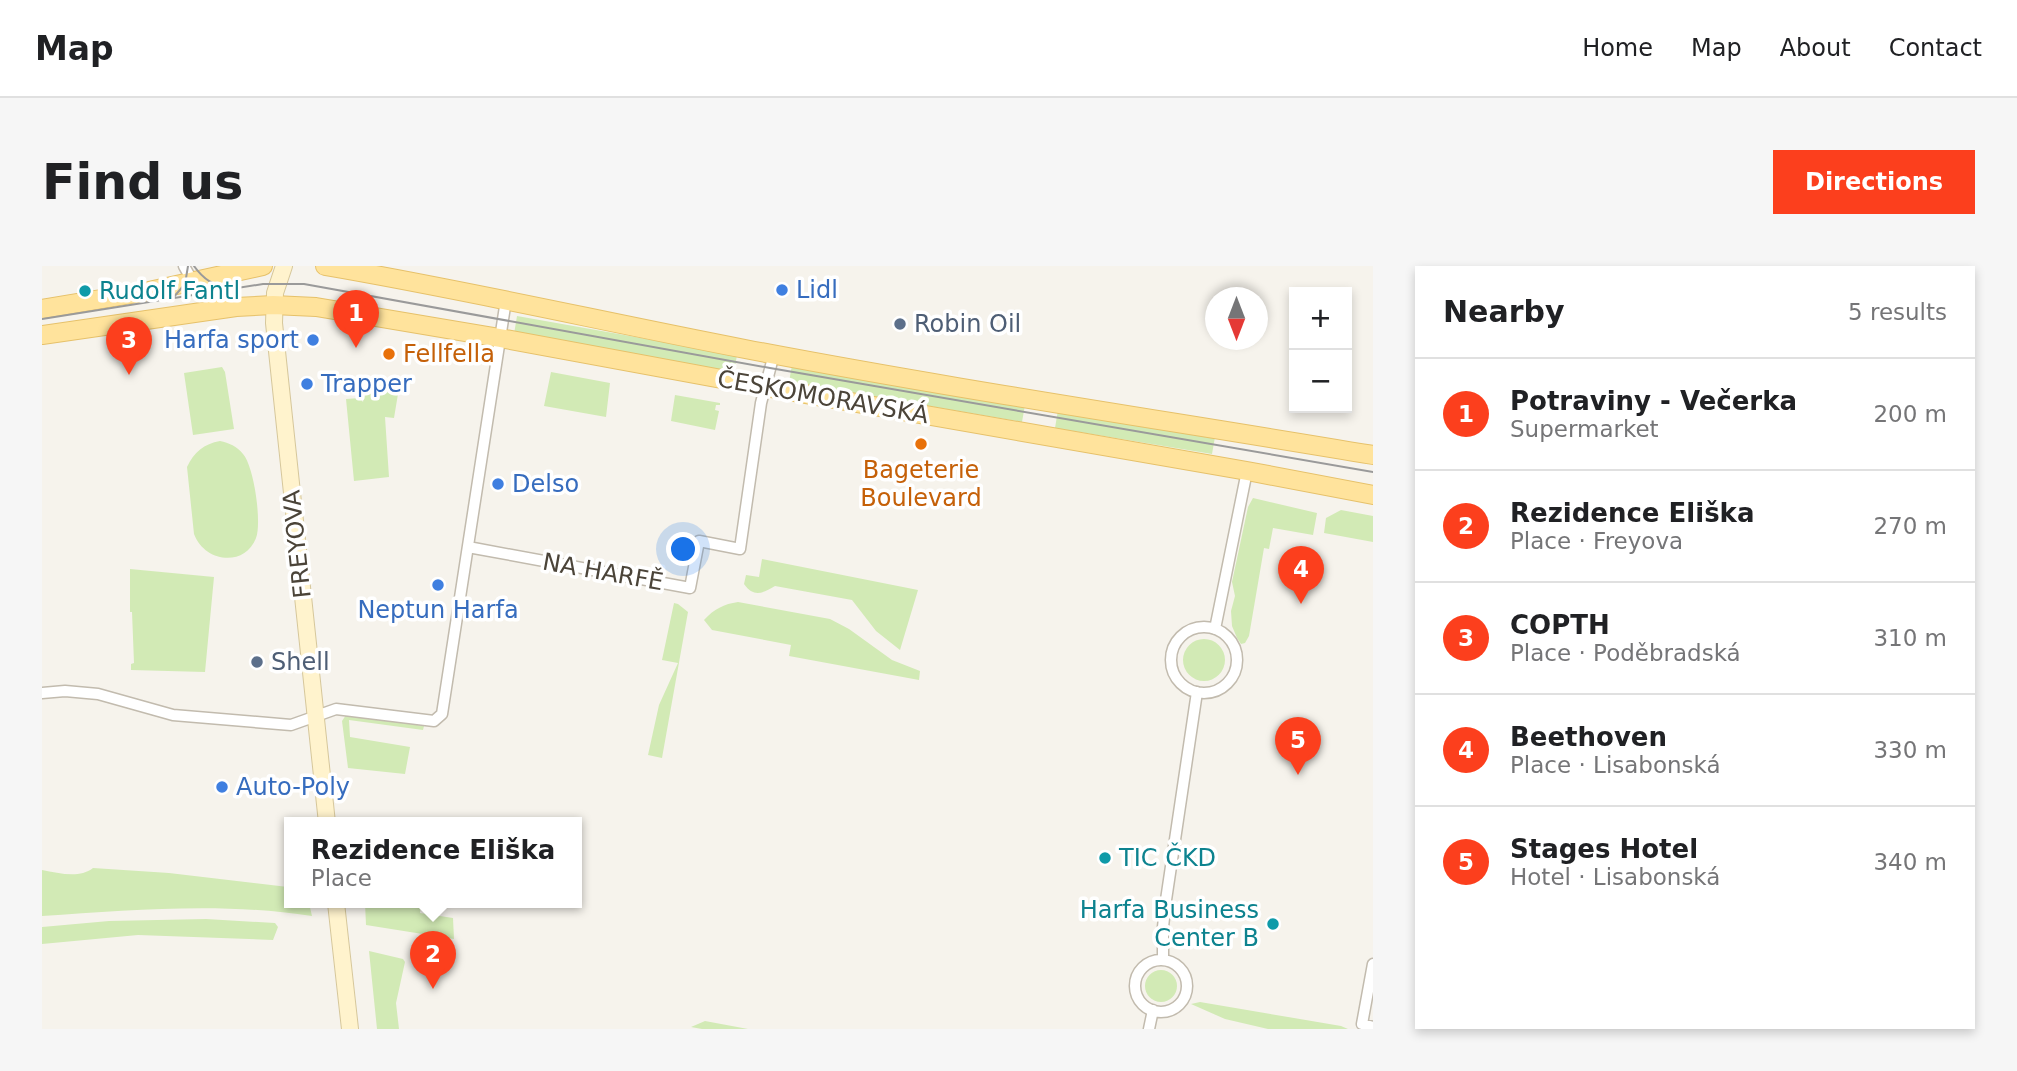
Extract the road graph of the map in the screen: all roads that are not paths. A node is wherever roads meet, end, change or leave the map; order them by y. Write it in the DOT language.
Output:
graph roads {
  1 [pos="263,266"];
  2 [pos="284,266"];
  3 [pos="325,266"];
  4 [pos="189,274"];
  5 [pos="506,300"];
  6 [pos="273,305"];
  7 [pos="42,309"];
  8 [pos="42,335"];
  9 [pos="500,338"];
  10 [pos="774,354"];
  11 [pos="765,387"];
  12 [pos="1373,455"];
  13 [pos="1247,471"];
  14 [pos="1373,495"];
  15 [pos="468,547"];
  16 [pos="1215,629"];
  17 [pos="1197,692"];
  18 [pos="42,693"];
  19 [pos="315,717"];
  20 [pos="326,817"];
  21 [pos="337,908"];
  22 [pos="1163,960"];
  23 [pos="1373,964"];
  24 [pos="1153,1010"];
  25 [pos="1368,1025"];
  26 [pos="350,1029"];
  27 [pos="1149,1029"];
  1 -- 4 [label="main road"];
  2 -- 6 [label="main road, FREYOVA"];
  3 -- 5 [label="main road, ČESKOMORAVSKÁ"];
  4 -- 7 [label="main road"];
  5 -- 9 [label="street"];
  5 -- 10 [label="main road, ČESKOMORAVSKÁ"];
  6 -- 8 [label="main road, ČESKOMORAVSKÁ"];
  6 -- 9 [label="main road, ČESKOMORAVSKÁ"];
  6 -- 19 [label="main road, FREYOVA"];
  9 -- 11 [label="main road, ČESKOMORAVSKÁ"];
  9 -- 15 [label="street"];
  10 -- 11 [label="street"];
  10 -- 12 [label="main road, ČESKOMORAVSKÁ"];
  11 -- 13 [label="main road, ČESKOMORAVSKÁ"];
  11 -- 15 [label="street, NA HARFĚ"];
  13 -- 14 [label="main road, ČESKOMORAVSKÁ"];
  13 -- 16 [label="street"];
  15 -- 19 [label="street"];
  16 -- 17 [label="street"];
  16 -- 17 [label="street"];
  17 -- 22 [label="street"];
  18 -- 19 [label="street"];
  19 -- 20 [label="main road, FREYOVA"];
  21 -- 26 [label="main road"];
  22 -- 24 [label="street"];
  22 -- 24 [label="street"];
  23 -- 25 [label="street"];
  24 -- 27 [label="street"];
}
